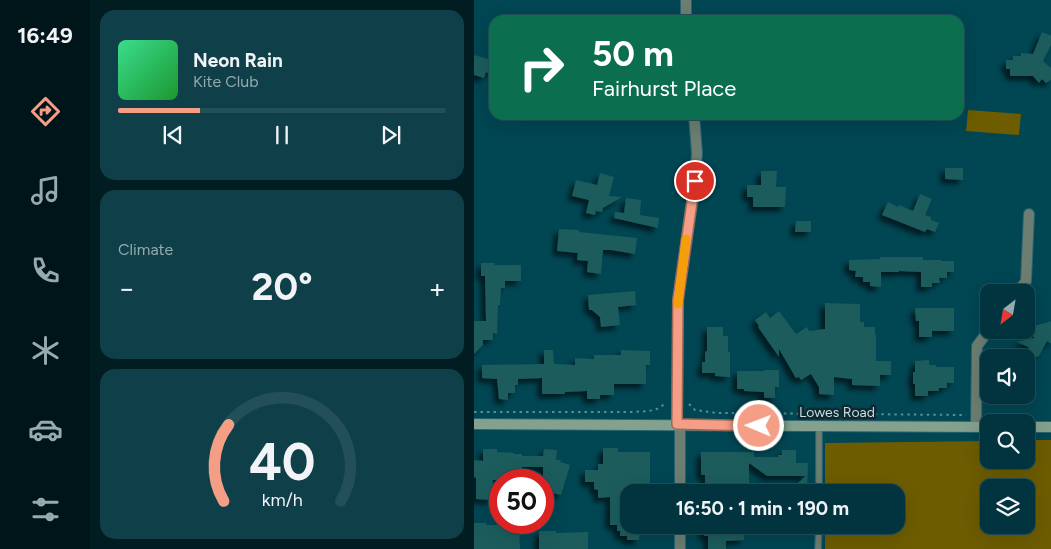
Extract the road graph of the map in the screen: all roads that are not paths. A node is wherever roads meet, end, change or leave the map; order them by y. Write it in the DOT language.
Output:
graph roads {
  1 [pos="686,0"];
  2 [pos="686,15"];
  3 [pos="694,120"];
  4 [pos="1029,214"];
  5 [pos="1024,284"];
  6 [pos="982,339"];
  7 [pos="474,424"];
  8 [pos="679,424"];
  9 [pos="819,426"];
  10 [pos="976,426"];
  11 [pos="980,426"];
  12 [pos="1035,427"];
  13 [pos="1051,427"];
  14 [pos="680,484"];
  15 [pos="819,484"];
  16 [pos="680,534"];
  17 [pos="818,534"];
  18 [pos="680,549"];
  19 [pos="818,549"];
  1 -- 2 [label="street"];
  3 -- 8 [label="street"];
  4 -- 5 [label="street"];
  6 -- 10 [label="street"];
  7 -- 8 [label="main road, Lowes Road"];
  8 -- 9 [label="main road, Lowes Road"];
  8 -- 14 [label="street"];
  9 -- 10 [label="main road, Lowes Road"];
  9 -- 15 [label="lane"];
  10 -- 11 [label="main road, Lowes Road"];
  12 -- 13 [label="main road"];
  16 -- 18 [label="street"];
  17 -- 19 [label="lane"];
}
